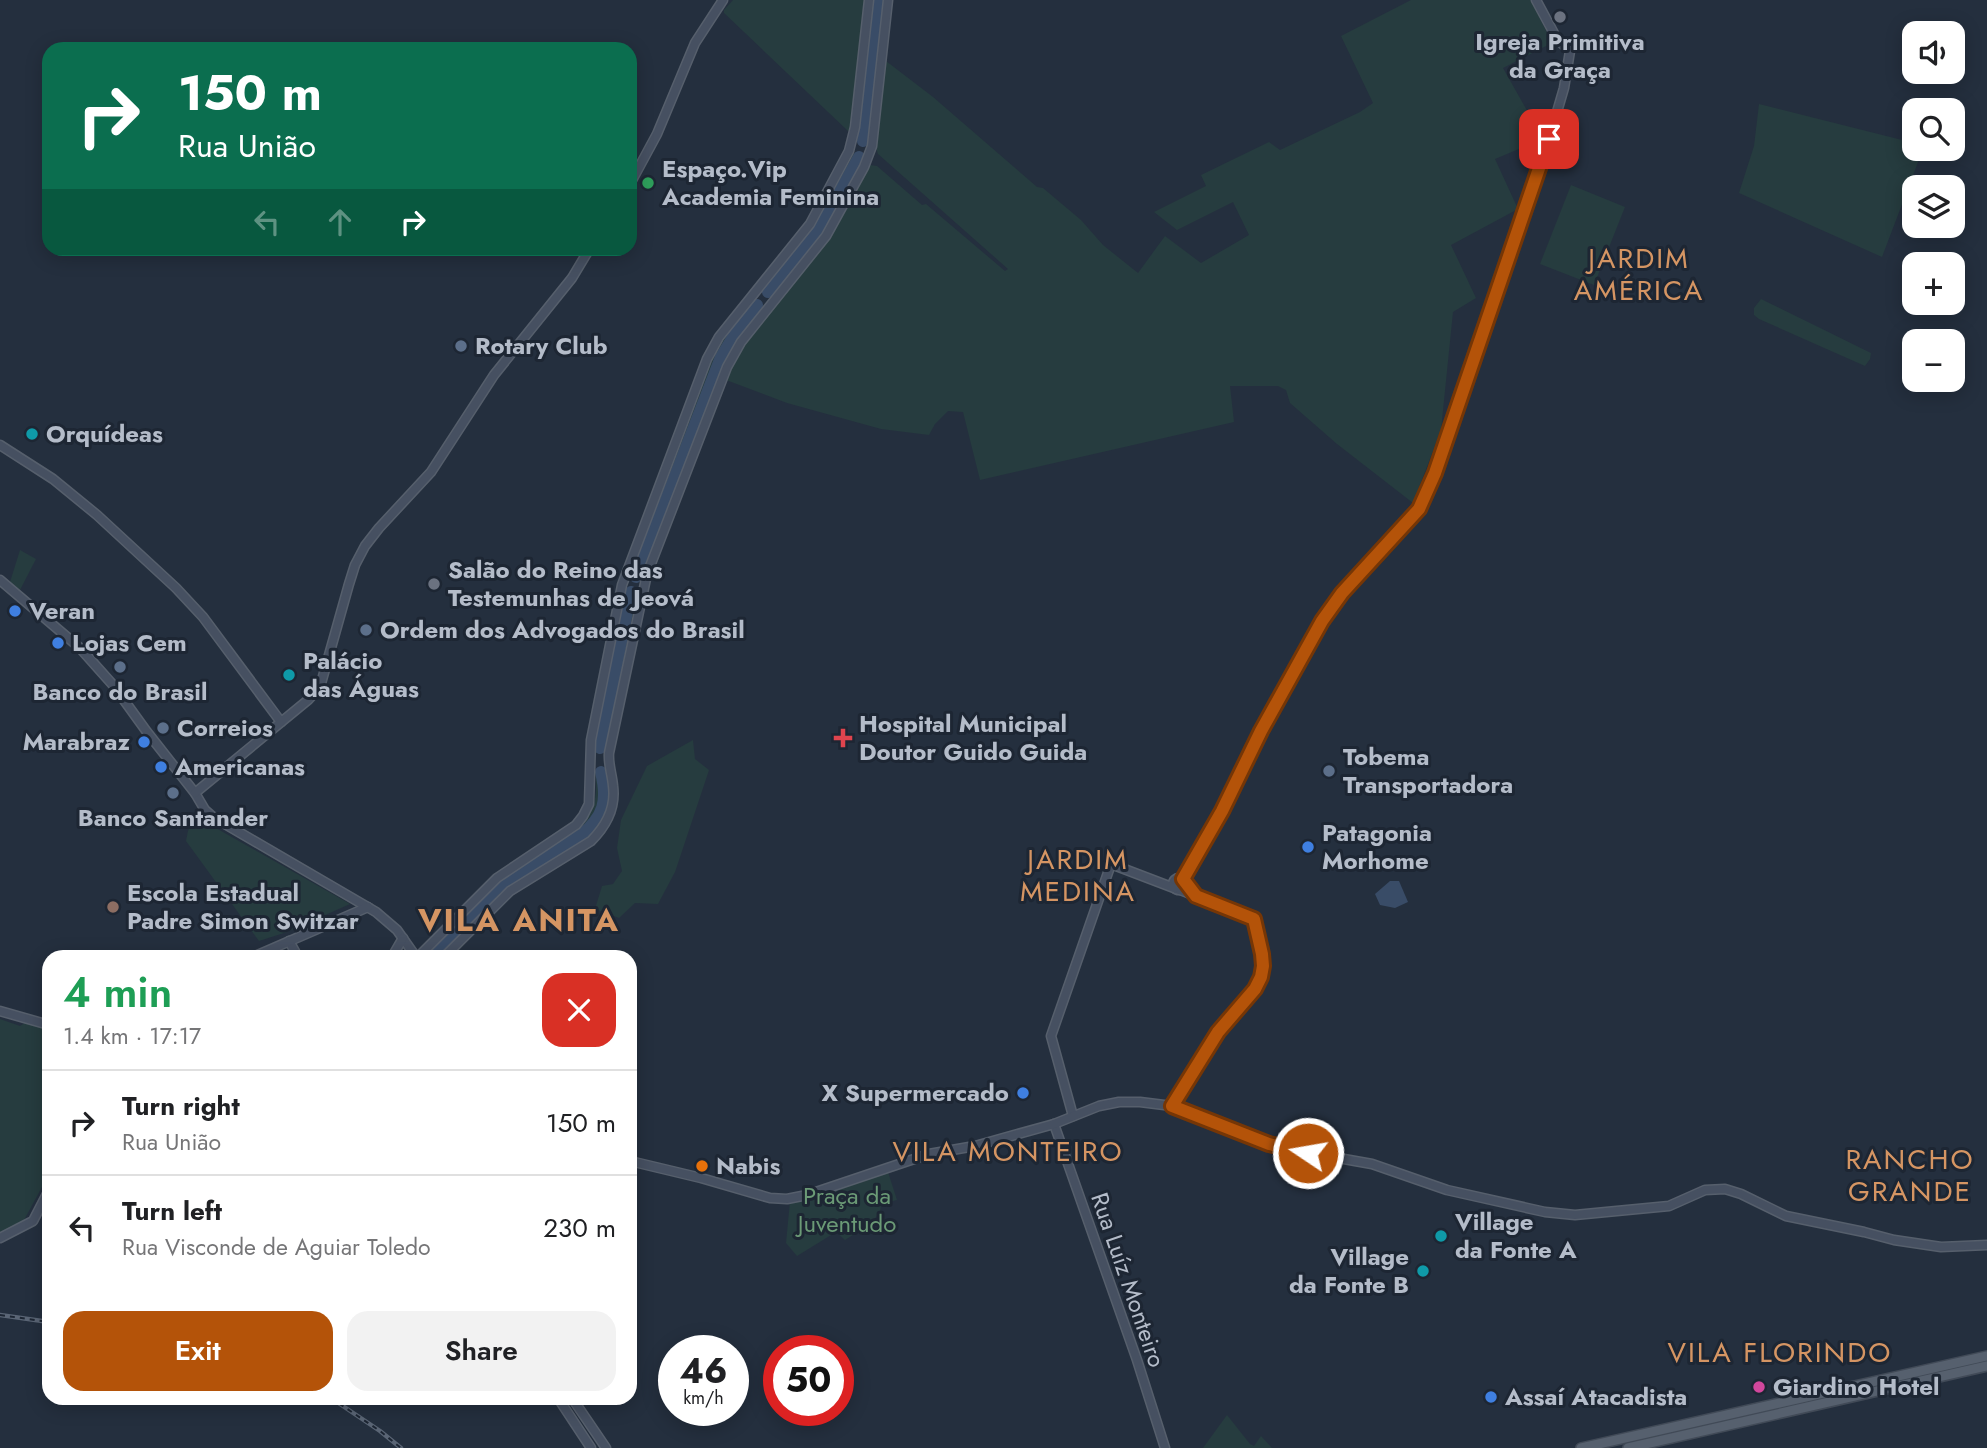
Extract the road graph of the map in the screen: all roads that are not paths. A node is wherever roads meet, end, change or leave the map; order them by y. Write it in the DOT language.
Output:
graph roads {
  1 [pos="723,0"];
  2 [pos="869,0"];
  3 [pos="888,0"];
  4 [pos="1536,0"];
  5 [pos="637,171"];
  6 [pos="585,256"];
  7 [pos="0,445"];
  8 [pos="0,580"];
  9 [pos="281,722"];
  10 [pos="195,793"];
  11 [pos="1180,884"];
  12 [pos="368,907"];
  13 [pos="403,938"];
  14 [pos="289,942"];
  15 [pos="270,950"];
  16 [pos="294,950"];
  17 [pos="396,950"];
  18 [pos="412,950"];
  19 [pos="424,950"];
  20 [pos="451,950"];
  21 [pos="0,1011"];
  22 [pos="42,1023"];
  23 [pos="1172,1106"];
  24 [pos="1073,1116"];
  25 [pos="1054,1124"];
  26 [pos="637,1163"];
  27 [pos="42,1204"];
  28 [pos="0,1238"];
  29 [pos="1987,1245"];
  30 [pos="1987,1356"];
  31 [pos="1987,1366"];
  32 [pos="563,1405"];
  33 [pos="577,1405"];
  34 [pos="592,1448"];
  35 [pos="606,1448"];
  36 [pos="1165,1448"];
  37 [pos="1581,1448"];
  38 [pos="1628,1448"];
  1 -- 5 [label="street"];
  2 -- 19 [label="street"];
  3 -- 20 [label="street"];
  4 -- 11 [label="street"];
  6 -- 9 [label="street"];
  7 -- 9 [label="street"];
  8 -- 10 [label="street"];
  9 -- 10 [label="street"];
  10 -- 12 [label="street"];
  11 -- 23 [label="street"];
  11 -- 24 [label="street"];
  12 -- 13 [label="street"];
  12 -- 14 [label="street"];
  13 -- 17 [label="street"];
  13 -- 18 [label="street"];
  14 -- 15 [label="street"];
  14 -- 16 [label="street"];
  21 -- 22 [label="street"];
  23 -- 24 [label="street"];
  23 -- 29 [label="street"];
  24 -- 25 [label="street"];
  25 -- 26 [label="street"];
  25 -- 36 [label="street, Rua Luíz Monteiro"];
  27 -- 28 [label="street"];
  30 -- 37 [label="main road"];
  31 -- 38 [label="main road"];
  32 -- 34 [label="street"];
  33 -- 35 [label="street"];
}
